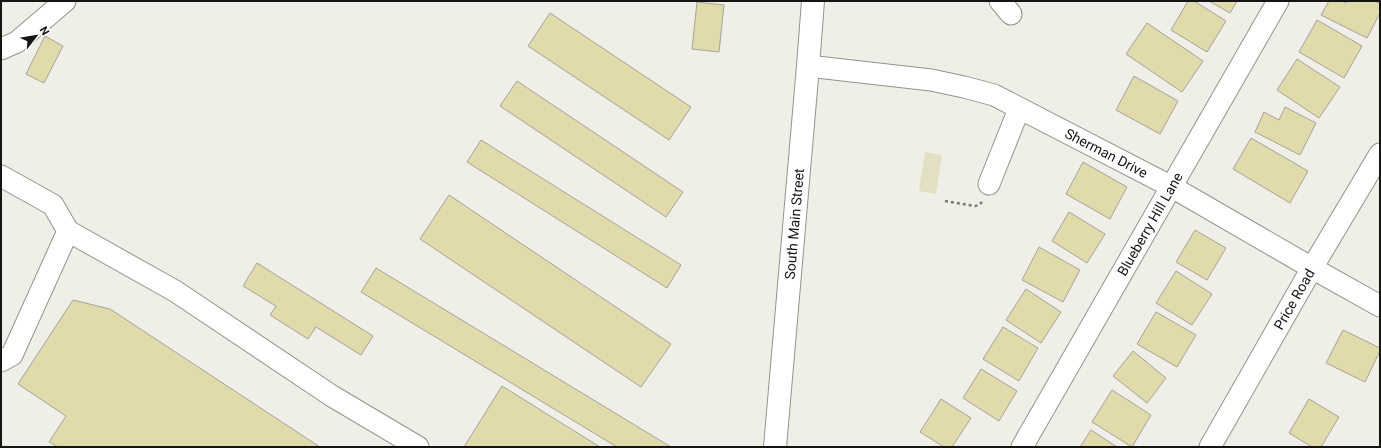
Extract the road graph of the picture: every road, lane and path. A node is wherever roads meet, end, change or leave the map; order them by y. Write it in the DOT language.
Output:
graph roads {
  1 [pos="65,1"];
  2 [pos="813,1"];
  3 [pos="1278,1"];
  4 [pos="1,49"];
  5 [pos="808,66"];
  6 [pos="1019,108"];
  7 [pos="1380,154"];
  8 [pos="1,176"];
  9 [pos="989,184"];
  10 [pos="1172,187"];
  11 [pos="945,201"];
  12 [pos="68,231"];
  13 [pos="1312,268"];
  14 [pos="1380,306"];
  15 [pos="1,362"];
  16 [pos="418,447"];
  17 [pos="775,447"];
  18 [pos="1022,447"];
  19 [pos="1210,447"];
  1 -- 4 [label="street"];
  2 -- 5 [label="main road, South Main Street"];
  3 -- 10 [label="street, Blueberry Hill Lane"];
  5 -- 6 [label="street, Sherman Drive"];
  5 -- 17 [label="main road, South Main Street"];
  6 -- 9 [label="street"];
  6 -- 10 [label="street, Sherman Drive"];
  7 -- 13 [label="street, Price Road"];
  8 -- 12 [label="street"];
  9 -- 11 [label="path"];
  10 -- 13 [label="street, Sherman Drive"];
  10 -- 18 [label="street, Blueberry Hill Lane"];
  12 -- 15 [label="street"];
  12 -- 16 [label="street"];
  13 -- 14 [label="street, Sherman Drive"];
  13 -- 19 [label="street, Price Road"];
}
